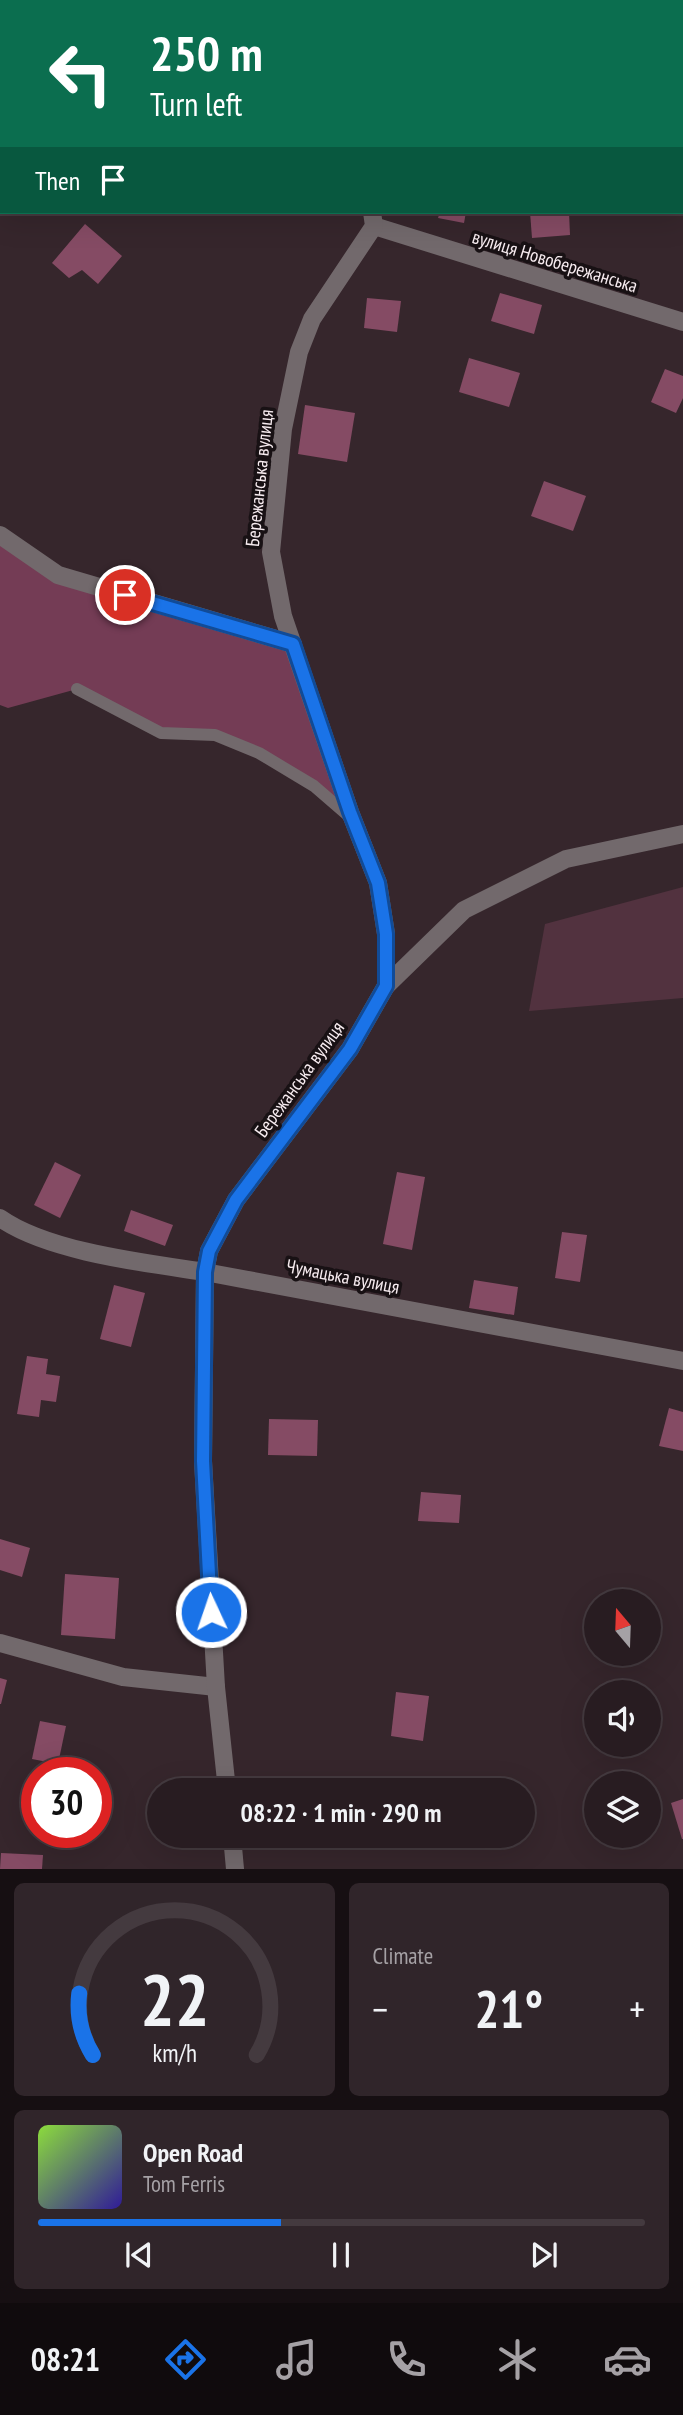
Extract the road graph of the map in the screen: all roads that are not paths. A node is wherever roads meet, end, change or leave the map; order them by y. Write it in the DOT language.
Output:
graph roads {
  1 [pos="373,219"];
  2 [pos="683,322"];
  3 [pos="0,535"];
  4 [pos="293,644"];
  5 [pos="77,689"];
  6 [pos="354,821"];
  7 [pos="683,834"];
  8 [pos="386,986"];
  9 [pos="0,1218"];
  10 [pos="205,1272"];
  11 [pos="683,1361"];
  12 [pos="0,1643"];
  13 [pos="216,1687"];
  14 [pos="226,1778"];
  15 [pos="233,1848"];
  16 [pos="235,1869"];
  1 -- 2 [label="street, вулиця Новобережанська"];
  1 -- 4 [label="street, Бережанська вулиця"];
  3 -- 4 [label="street"];
  4 -- 6 [label="street, Бережанська вулиця"];
  5 -- 6 [label="lane"];
  6 -- 8 [label="street, Бережанська вулиця"];
  7 -- 8 [label="street"];
  8 -- 10 [label="street, Бережанська вулиця"];
  9 -- 10 [label="street, Чумацька вулиця"];
  10 -- 11 [label="street, Чумацька вулиця"];
  10 -- 13 [label="street, Бережанська вулиця"];
  12 -- 13 [label="street"];
  13 -- 14 [label="street, Бережанська вулиця"];
  15 -- 16 [label="street"];
}
